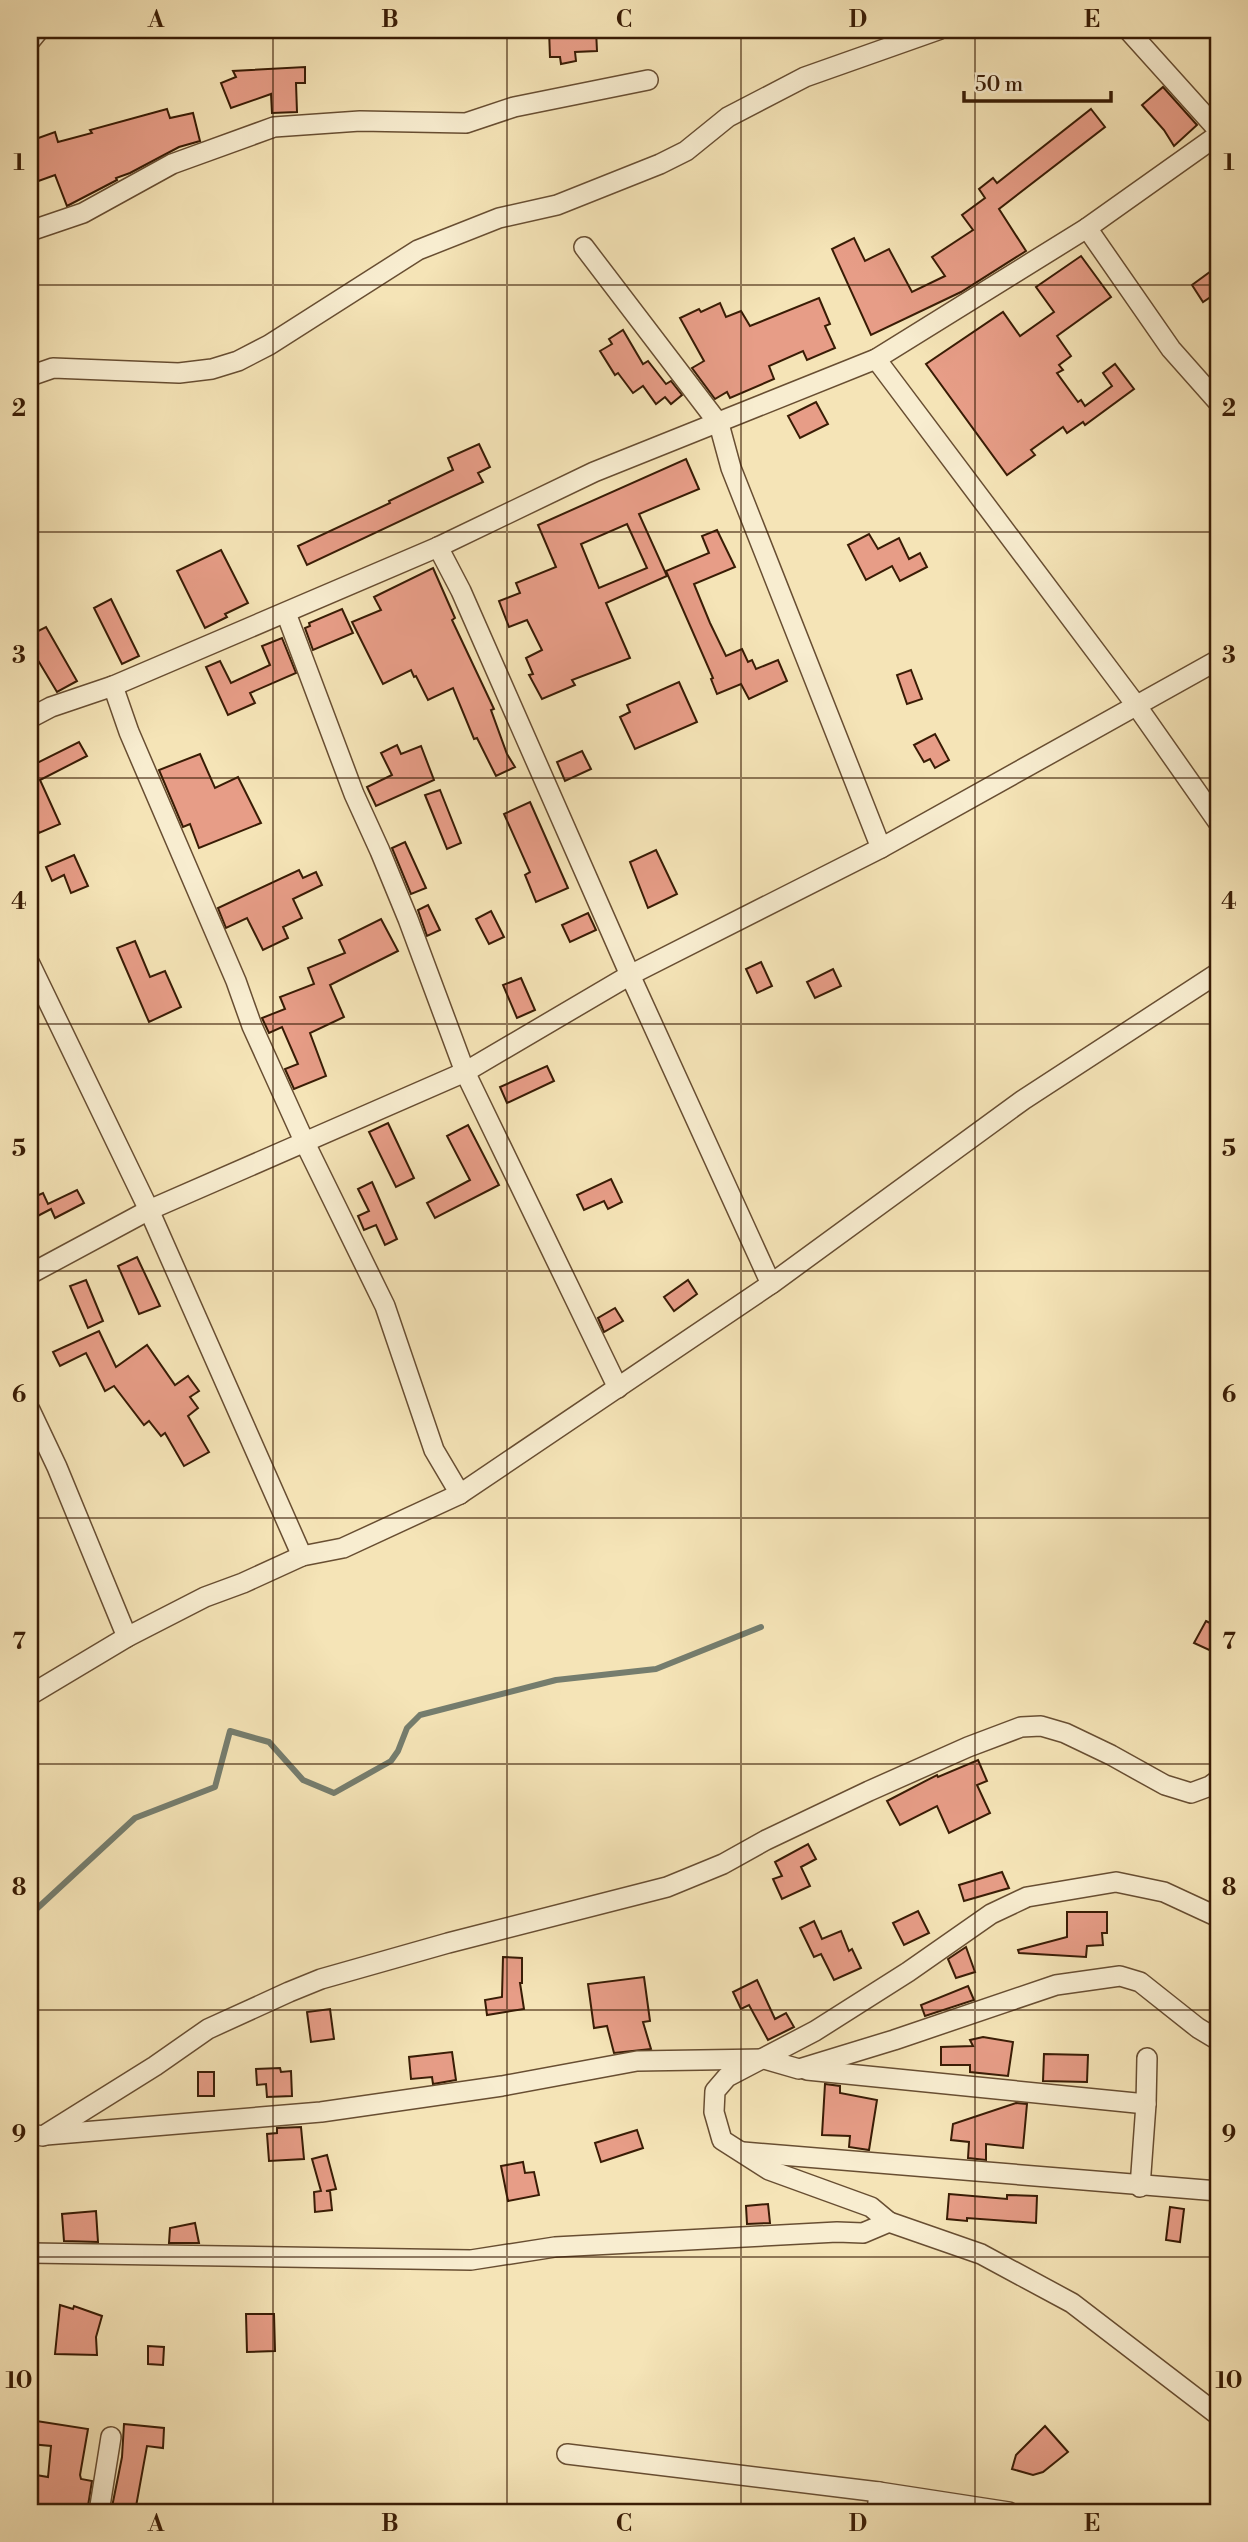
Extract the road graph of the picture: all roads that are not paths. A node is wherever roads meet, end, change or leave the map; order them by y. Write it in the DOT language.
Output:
graph roads {
  1 [pos="39,30"];
  2 [pos="938,30"];
  3 [pos="1128,30"];
  4 [pos="30,41"];
  5 [pos="648,80"];
  6 [pos="1218,132"];
  7 [pos="1087,228"];
  8 [pos="30,231"];
  9 [pos="584,247"];
  10 [pos="876,359"];
  11 [pos="30,376"];
  12 [pos="1218,402"];
  13 [pos="719,424"];
  14 [pos="438,547"];
  15 [pos="286,613"];
  16 [pos="1218,660"];
  17 [pos="113,686"];
  18 [pos="1136,705"];
  19 [pos="30,718"];
  20 [pos="1218,822"];
  21 [pos="881,848"];
  22 [pos="30,964"];
  23 [pos="1218,973"];
  24 [pos="630,975"];
  25 [pos="465,1072"];
  26 [pos="305,1143"];
  27 [pos="149,1210"];
  28 [pos="30,1274"];
  29 [pos="771,1284"];
  30 [pos="618,1388"];
  31 [pos="30,1410"];
  32 [pos="460,1494"];
  33 [pos="302,1556"];
  34 [pos="127,1637"];
  35 [pos="30,1695"];
  36 [pos="1218,1780"];
  37 [pos="1218,1917"];
  38 [pos="1218,2040"];
  39 [pos="1147,2058"];
  40 [pos="764,2059"];
  41 [pos="799,2069"];
  42 [pos="1146,2104"];
  43 [pos="36,2135"];
  44 [pos="738,2151"];
  45 [pos="1140,2186"];
  46 [pos="1218,2192"];
  47 [pos="889,2222"];
  48 [pos="30,2253"];
  49 [pos="1218,2415"];
  50 [pos="111,2437"];
  51 [pos="567,2454"];
  52 [pos="879,2492"];
  53 [pos="99,2512"];
  54 [pos="877,2512"];
  55 [pos="1009,2512"];
  1 -- 4 [label="street"];
  2 -- 11 [label="street"];
  3 -- 6 [label="street"];
  5 -- 8 [label="street"];
  6 -- 7 [label="street"];
  7 -- 10 [label="street"];
  7 -- 12 [label="street"];
  9 -- 13 [label="street"];
  10 -- 13 [label="street"];
  10 -- 18 [label="street"];
  13 -- 14 [label="street"];
  13 -- 21 [label="street"];
  14 -- 15 [label="street"];
  14 -- 24 [label="street"];
  15 -- 17 [label="street"];
  15 -- 25 [label="street"];
  16 -- 18 [label="street"];
  17 -- 19 [label="street"];
  17 -- 26 [label="street"];
  18 -- 20 [label="street"];
  18 -- 21 [label="street"];
  21 -- 24 [label="street"];
  22 -- 27 [label="street"];
  23 -- 29 [label="street"];
  24 -- 25 [label="street"];
  24 -- 29 [label="street"];
  25 -- 26 [label="street"];
  25 -- 30 [label="street"];
  26 -- 27 [label="street"];
  26 -- 32 [label="street"];
  27 -- 28 [label="street"];
  27 -- 33 [label="street"];
  29 -- 30 [label="street"];
  30 -- 32 [label="street"];
  31 -- 34 [label="street"];
  32 -- 33 [label="street"];
  33 -- 34 [label="street"];
  34 -- 35 [label="street"];
  36 -- 43 [label="street"];
  37 -- 40 [label="street"];
  38 -- 41 [label="street"];
  39 -- 42 [label="street"];
  40 -- 41 [label="street"];
  40 -- 43 [label="street"];
  40 -- 44 [label="street"];
  41 -- 42 [label="street"];
  42 -- 45 [label="street"];
  44 -- 45 [label="street"];
  44 -- 47 [label="street"];
  45 -- 46 [label="street"];
  47 -- 48 [label="street"];
  47 -- 49 [label="street"];
  50 -- 53 [label="street"];
  51 -- 52 [label="street"];
  52 -- 54 [label="street"];
  52 -- 55 [label="street"];
}
